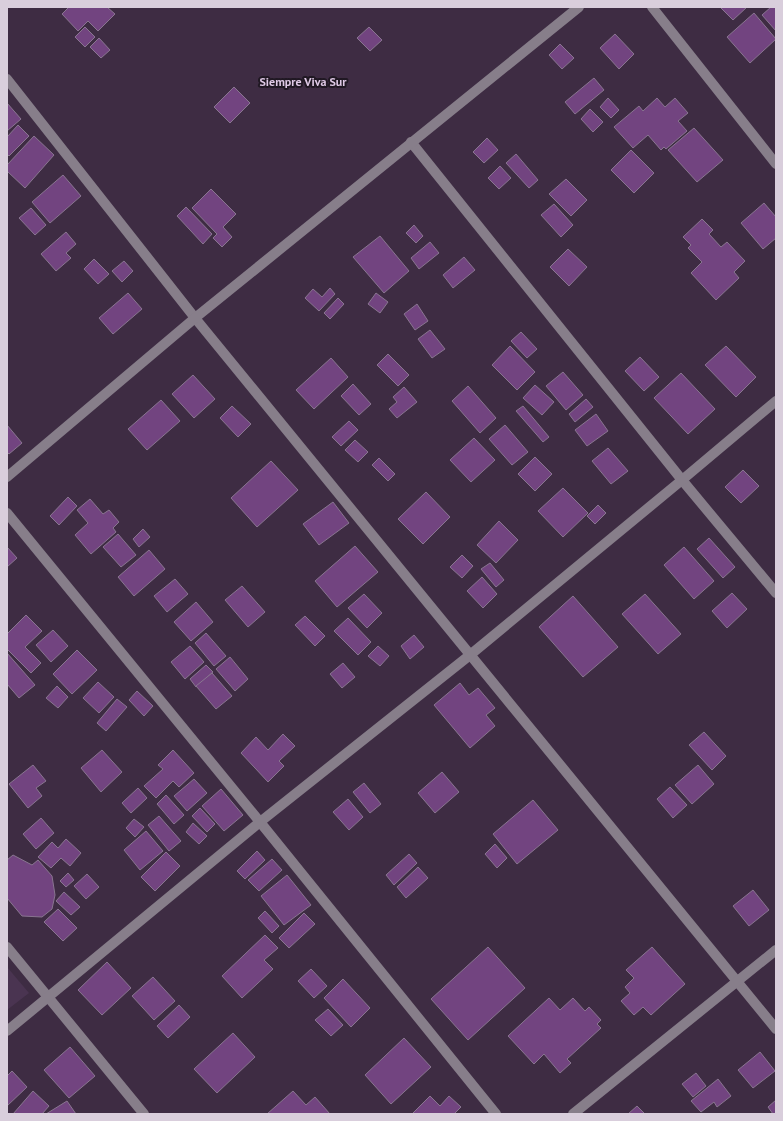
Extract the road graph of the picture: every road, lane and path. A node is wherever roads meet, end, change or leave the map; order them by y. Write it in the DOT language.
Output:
graph roads {
  1 [pos="579,7"];
  2 [pos="652,7"];
  3 [pos="7,79"];
  4 [pos="411,142"];
  5 [pos="776,164"];
  6 [pos="195,318"];
  7 [pos="776,401"];
  8 [pos="7,477"];
  9 [pos="682,480"];
  10 [pos="7,513"];
  11 [pos="776,593"];
  12 [pos="470,654"];
  13 [pos="260,822"];
  14 [pos="7,947"];
  15 [pos="776,950"];
  16 [pos="737,983"];
  17 [pos="48,997"];
  18 [pos="776,1029"];
  19 [pos="7,1031"];
  20 [pos="144,1114"];
  21 [pos="496,1114"];
  22 [pos="573,1114"];
  1 -- 4 [label="street"];
  2 -- 5 [label="street"];
  3 -- 6 [label="street"];
  4 -- 6 [label="street"];
  4 -- 9 [label="street"];
  6 -- 8 [label="street"];
  6 -- 12 [label="street"];
  7 -- 9 [label="street"];
  9 -- 11 [label="street"];
  9 -- 12 [label="street"];
  10 -- 13 [label="street"];
  12 -- 13 [label="street"];
  12 -- 16 [label="street"];
  13 -- 17 [label="street"];
  13 -- 21 [label="street"];
  14 -- 17 [label="street"];
  15 -- 16 [label="street"];
  16 -- 18 [label="street"];
  16 -- 22 [label="street"];
  17 -- 19 [label="street"];
  17 -- 20 [label="street"];
}
